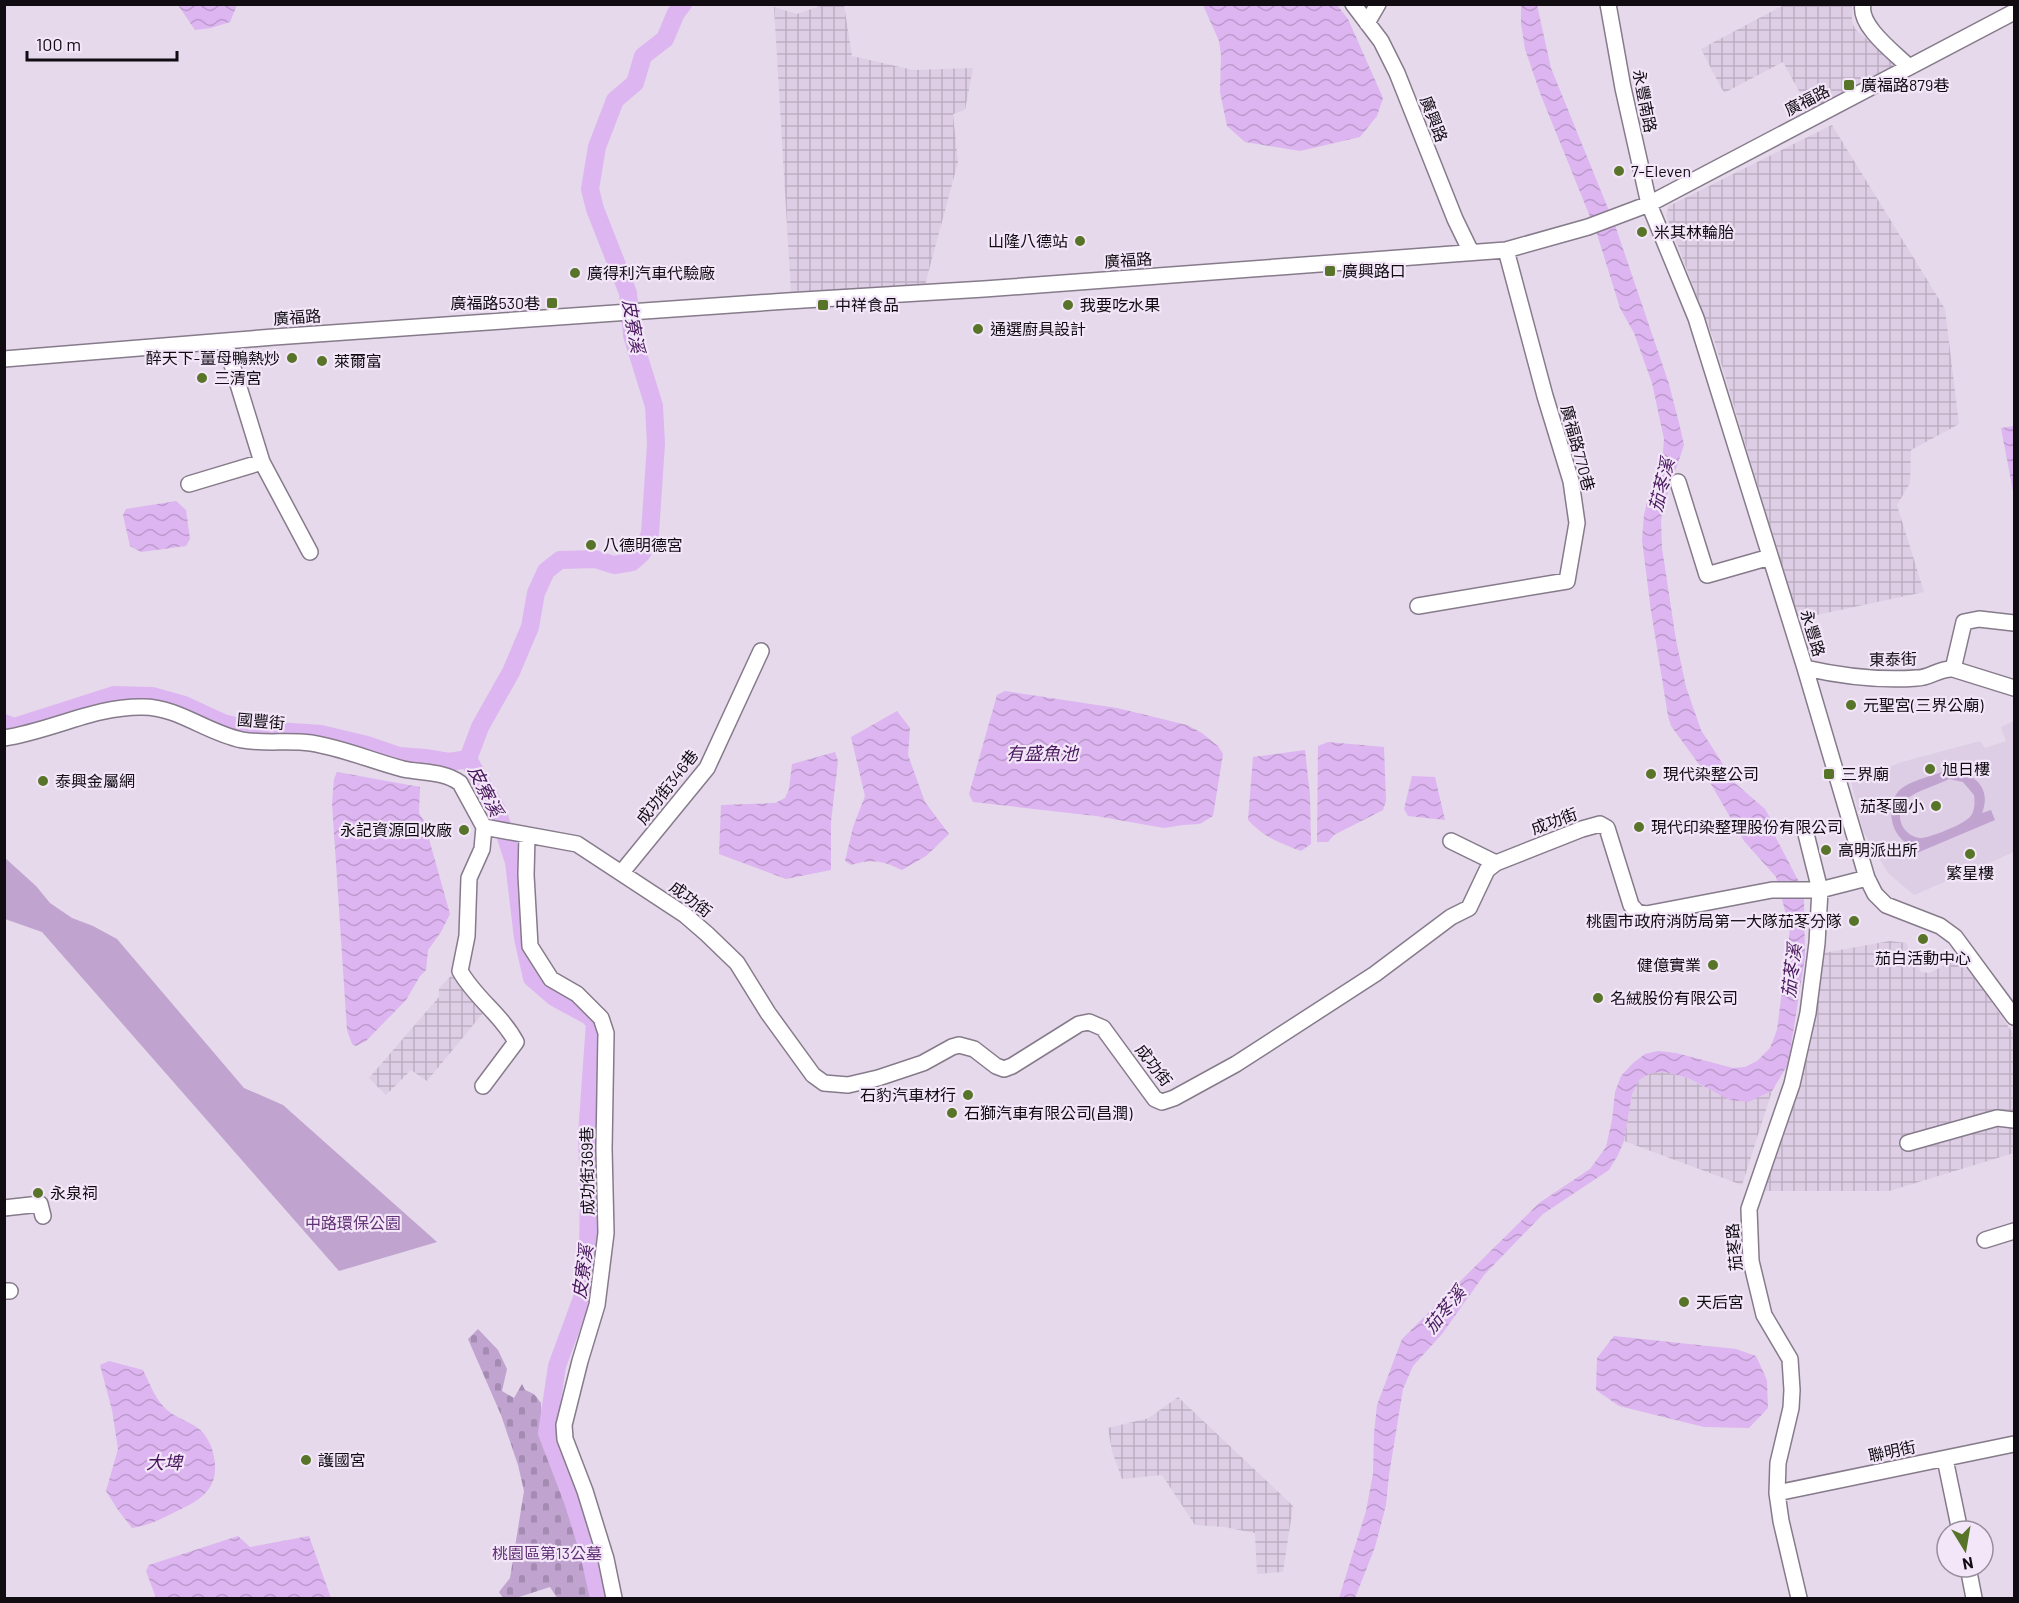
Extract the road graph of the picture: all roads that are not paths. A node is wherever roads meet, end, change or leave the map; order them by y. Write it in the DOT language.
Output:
graph roads {
  1 [pos="1353,4"];
  2 [pos="1378,4"];
  3 [pos="1608,4"];
  4 [pos="1863,4"];
  5 [pos="2014,12"];
  6 [pos="1367,23"];
  7 [pos="1909,67"];
  8 [pos="1649,204"];
  9 [pos="1506,250"];
  10 [pos="1471,252"];
  11 [pos="225,342"];
  12 [pos="4,359"];
  13 [pos="262,462"];
  14 [pos="1678,482"];
  15 [pos="189,484"];
  16 [pos="310,552"];
  17 [pos="1770,556"];
  18 [pos="1418,606"];
  19 [pos="2014,623"];
  20 [pos="761,651"];
  21 [pos="1805,668"];
  22 [pos="1953,669"];
  23 [pos="2014,688"];
  24 [pos="4,738"];
  25 [pos="487,828"];
  26 [pos="1806,834"];
  27 [pos="527,835"];
  28 [pos="1451,841"];
  29 [pos="1496,862"];
  30 [pos="621,872"];
  31 [pos="1867,878"];
  32 [pos="1820,890"];
  33 [pos="2014,1017"];
  34 [pos="483,1086"];
  35 [pos="2014,1120"];
  36 [pos="1908,1143"];
  37 [pos="4,1208"];
  38 [pos="43,1216"];
  39 [pos="2014,1231"];
  40 [pos="1985,1240"];
  41 [pos="2014,1444"];
  42 [pos="1945,1459"];
  43 [pos="1777,1493"];
  44 [pos="1958,1519"];
  45 [pos="1970,1579"];
  46 [pos="614,1599"];
  47 [pos="1799,1599"];
  48 [pos="1974,1599"];
  1 -- 6 [label="street, 廣興路"];
  2 -- 6 [label="street"];
  3 -- 8 [label="street, 永豐南路"];
  4 -- 7 [label="street"];
  5 -- 7 [label="street, 廣福路"];
  6 -- 10 [label="street, 廣興路"];
  7 -- 8 [label="street, 廣福路"];
  8 -- 9 [label="street, 廣福路"];
  8 -- 17 [label="street, 永豐路"];
  9 -- 10 [label="street, 廣福路"];
  9 -- 18 [label="street, 廣福路770巷"];
  10 -- 11 [label="street, 廣福路"];
  11 -- 12 [label="street, 廣福路"];
  11 -- 13 [label="street"];
  13 -- 15 [label="street"];
  13 -- 16 [label="street"];
  14 -- 17 [label="street"];
  17 -- 21 [label="street, 永豐路"];
  19 -- 22 [label="street"];
  20 -- 30 [label="street, 成功街346巷"];
  21 -- 22 [label="street, 東泰街"];
  21 -- 31 [label="street, 永豐路"];
  22 -- 23 [label="street"];
  24 -- 25 [label="street, 國豐街"];
  25 -- 27 [label="street, 成功街"];
  25 -- 34 [label="street"];
  26 -- 32 [label="street, 茄苳路"];
  27 -- 30 [label="street, 成功街"];
  27 -- 46 [label="street, 成功街369巷"];
  28 -- 29 [label="street"];
  29 -- 30 [label="street, 成功街"];
  29 -- 32 [label="street, 成功街"];
  31 -- 32 [label="street"];
  31 -- 33 [label="street, 永豐路"];
  32 -- 43 [label="street, 茄苳路"];
  35 -- 36 [label="street"];
  37 -- 38 [label="street"];
  39 -- 40 [label="street"];
  41 -- 42 [label="street, 聯明街"];
  42 -- 43 [label="street, 聯明街"];
  42 -- 44 [label="street"];
  43 -- 47 [label="street, 茄苳路"];
  45 -- 48 [label="street"];
}
